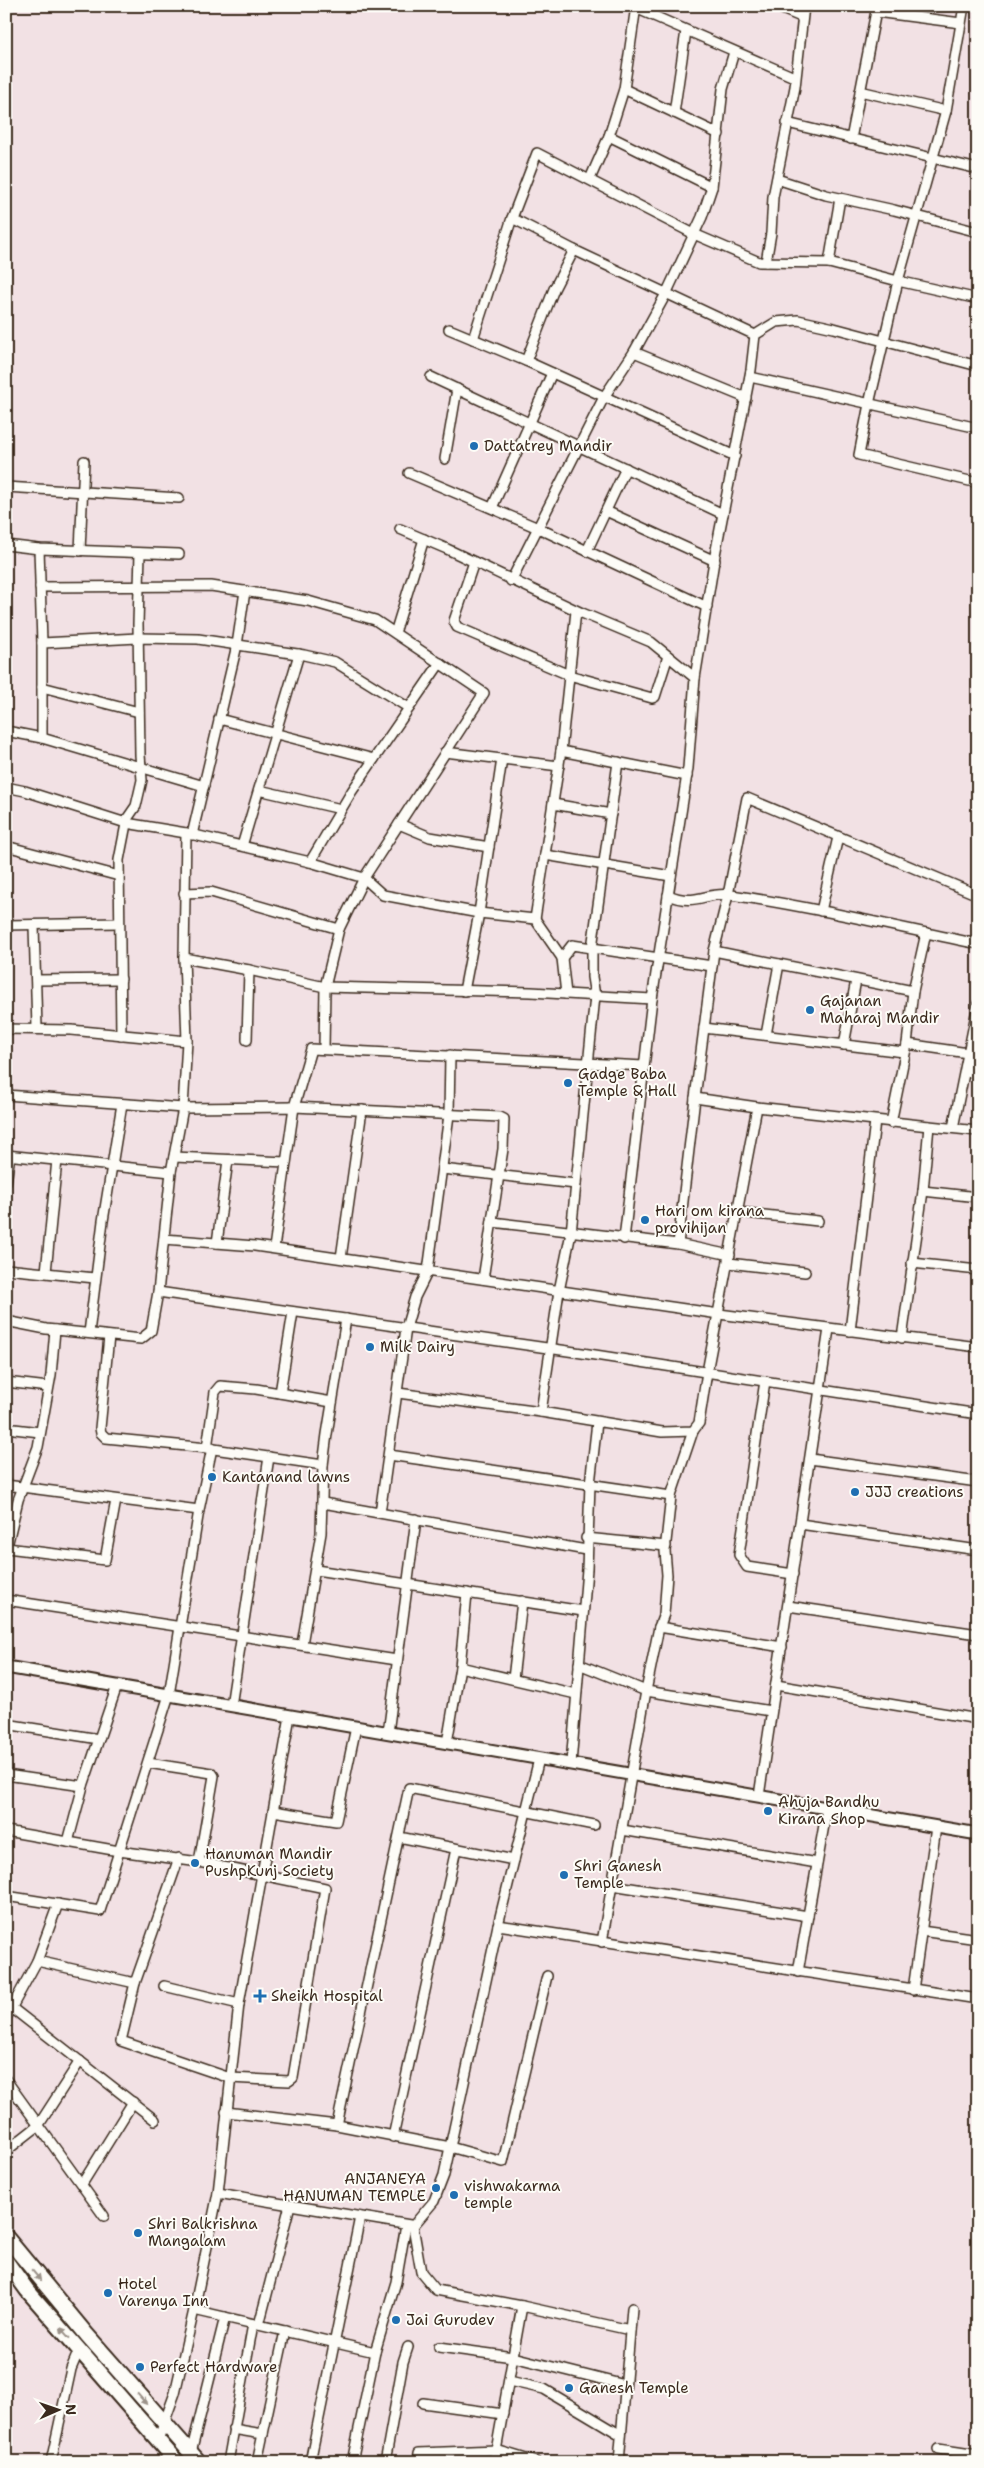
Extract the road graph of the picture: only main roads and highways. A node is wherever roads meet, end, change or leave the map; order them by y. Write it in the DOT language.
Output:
graph roads {
  1 [pos="6,2237"];
  2 [pos="6,2261"];
  3 [pos="195,2458"];
  4 [pos="170,2459"];
  1 -- 3 [label="main road, one-way"];
  4 -- 2 [label="main road, one-way"];
}
